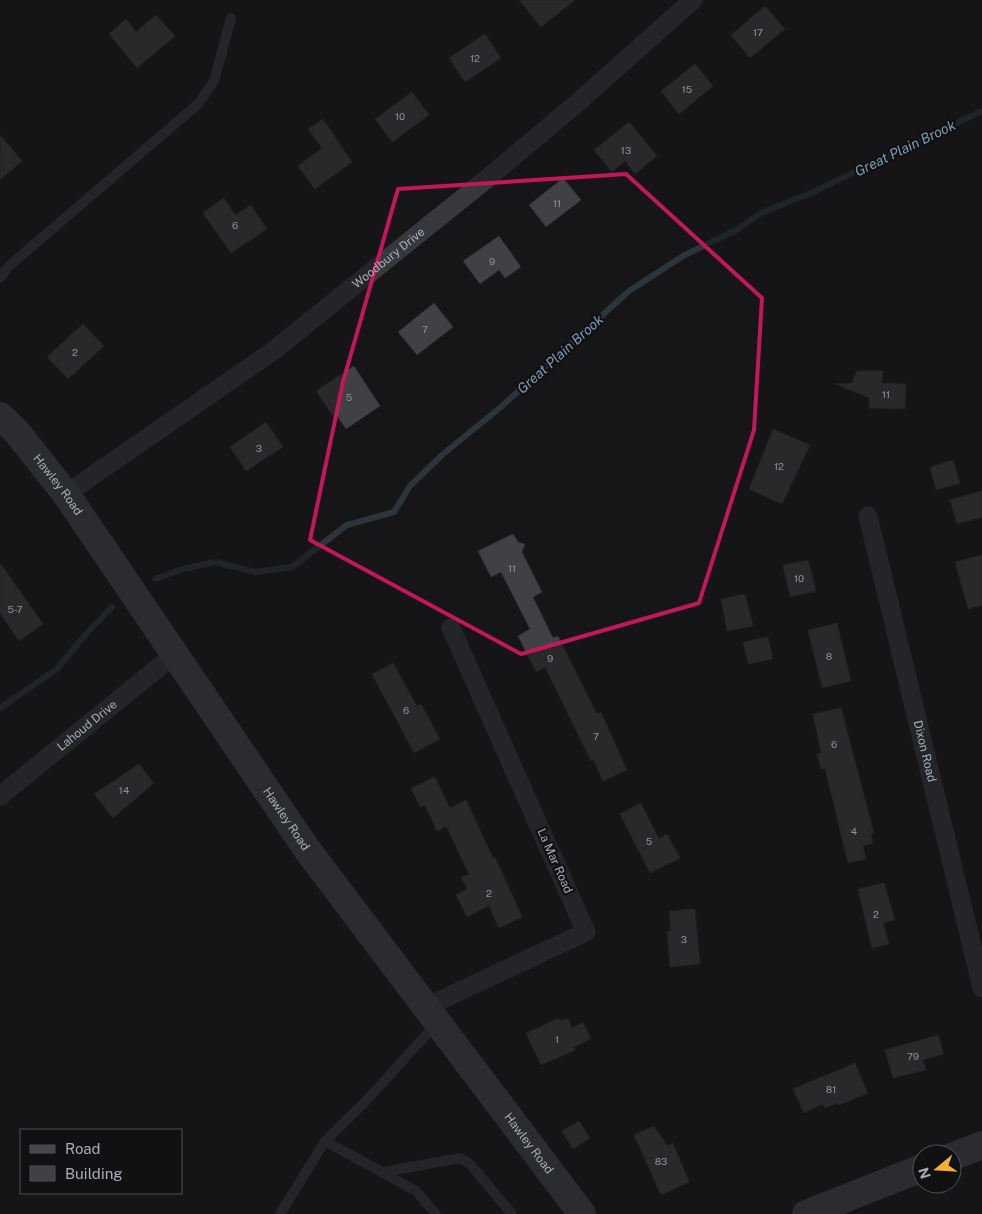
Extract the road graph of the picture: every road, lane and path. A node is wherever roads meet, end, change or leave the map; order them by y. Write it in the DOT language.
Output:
graph roads {
  1 [pos="692,0"];
  2 [pos="230,18"];
  3 [pos="0,278"];
  4 [pos="0,416"];
  5 [pos="66,494"];
  6 [pos="868,516"];
  7 [pos="451,628"];
  8 [pos="174,655"];
  9 [pos="0,796"];
  10 [pos="982,988"];
  11 [pos="432,1015"];
  12 [pos="325,1141"];
  13 [pos="982,1145"];
  14 [pos="962,1153"];
  15 [pos="384,1172"];
  16 [pos="912,1172"];
  17 [pos="280,1214"];
  18 [pos="436,1214"];
  19 [pos="512,1214"];
  20 [pos="582,1214"];
  21 [pos="806,1214"];
  1 -- 5 [label="street, Woodbury Drive"];
  2 -- 3 [label="lane"];
  4 -- 5 [label="street, Hawley Road"];
  5 -- 8 [label="street, Hawley Road"];
  6 -- 10 [label="street, Dixon Road"];
  7 -- 11 [label="street, La Mar Road"];
  8 -- 9 [label="street, Lahoud Drive"];
  8 -- 11 [label="street, Hawley Road"];
  11 -- 12 [label="lane"];
  11 -- 20 [label="street, Hawley Road"];
  12 -- 15 [label="lane"];
  12 -- 17 [label="lane"];
  13 -- 14 [label="street"];
  15 -- 18 [label="lane"];
  15 -- 19 [label="lane"];
  16 -- 21 [label="street"];
}
